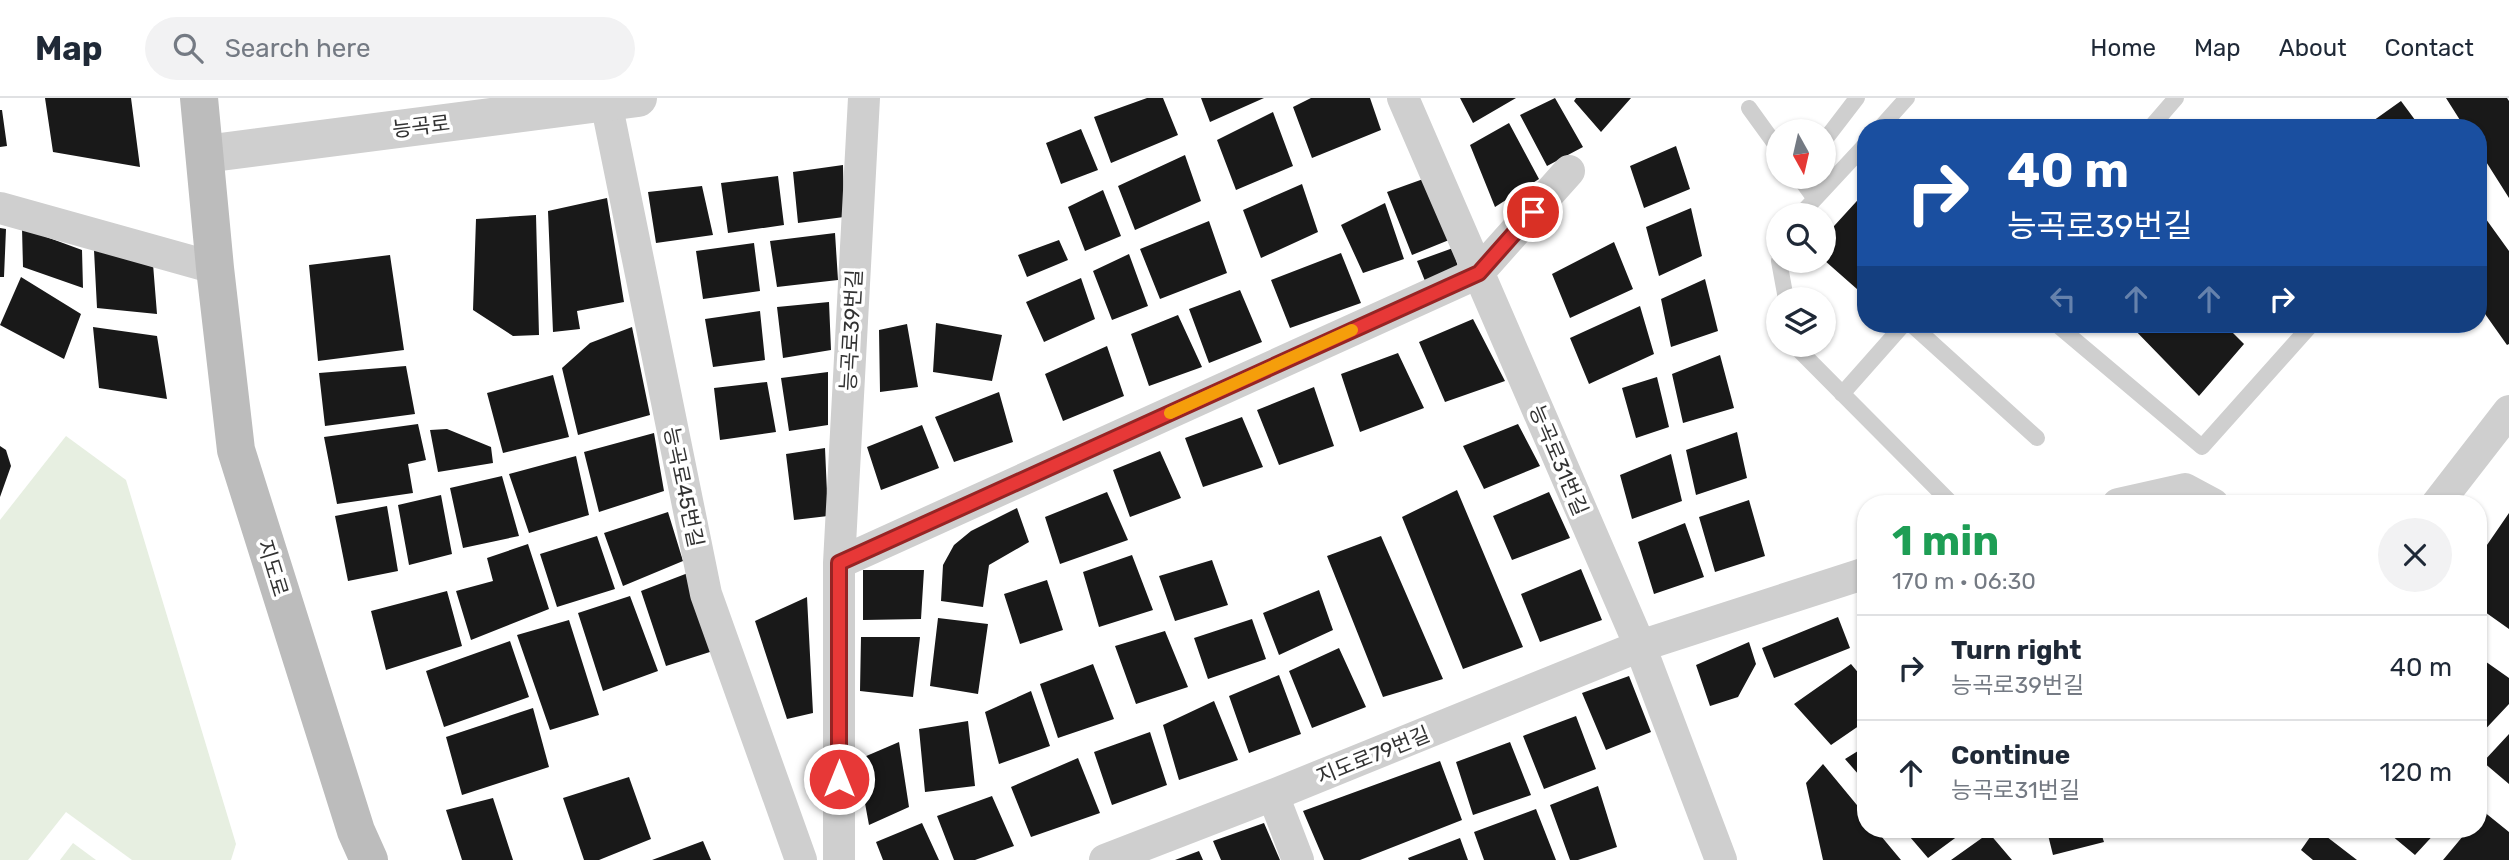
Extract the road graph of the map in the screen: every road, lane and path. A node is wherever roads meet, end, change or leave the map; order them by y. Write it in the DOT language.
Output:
graph roads {
  1 [pos="199,98"];
  2 [pos="864,98"];
  3 [pos="1403,98"];
  4 [pos="1857,98"];
  5 [pos="1907,98"];
  6 [pos="2176,98"];
  7 [pos="622,100"];
  8 [pos="1749,108"];
  9 [pos="1888,119"];
  10 [pos="2158,119"];
  11 [pos="1836,125"];
  12 [pos="1766,131"];
  13 [pos="205,154"];
  14 [pos="1857,154"];
  15 [pos="1569,172"];
  16 [pos="1808,189"];
  17 [pos="1815,199"];
  18 [pos="1811,203"];
  19 [pos="0,208"];
  20 [pos="215,268"];
  21 [pos="1479,273"];
  22 [pos="1896,333"];
  23 [pos="1921,333"];
  24 [pos="2067,333"];
  25 [pos="2304,333"];
  26 [pos="1806,357"];
  27 [pos="1842,394"];
  28 [pos="2509,411"];
  29 [pos="2037,438"];
  30 [pos="1943,495"];
  31 [pos="2156,495"];
  32 [pos="2197,495"];
  33 [pos="2444,495"];
  34 [pos="839,563"];
  35 [pos="1857,576"];
  36 [pos="1640,646"];
  37 [pos="1273,795"];
  38 [pos="369,860"];
  39 [pos="801,860"];
  40 [pos="839,860"];
  41 [pos="1105,860"];
  42 [pos="1298,860"];
  43 [pos="1721,860"];
  1 -- 13 [label="main road, 지도로"];
  2 -- 34 [label="street, 능곡로39번길"];
  3 -- 21 [label="street, 능곡로31번길"];
  4 -- 11 [label="lane"];
  5 -- 9 [label="lane"];
  6 -- 10 [label="lane"];
  7 -- 13 [label="street, 능곡로"];
  7 -- 39 [label="street, 능곡로45번길"];
  8 -- 12 [label="lane"];
  13 -- 20 [label="main road, 지도로"];
  14 -- 17 [label="lane"];
  15 -- 21 [label="street"];
  16 -- 17 [label="lane"];
  17 -- 18 [label="lane"];
  19 -- 20 [label="street"];
  20 -- 38 [label="main road, 지도로"];
  21 -- 34 [label="street"];
  21 -- 36 [label="street, 능곡로31번길"];
  22 -- 27 [label="lane"];
  23 -- 29 [label="lane"];
  24 -- 25 [label="lane"];
  26 -- 27 [label="lane"];
  27 -- 30 [label="lane"];
  28 -- 33 [label="street"];
  31 -- 32 [label="street"];
  34 -- 40 [label="street, 능곡로39번길"];
  35 -- 36 [label="street, 지도로79번길"];
  36 -- 37 [label="street, 지도로79번길"];
  36 -- 43 [label="street"];
  37 -- 41 [label="street, 지도로79번길"];
  37 -- 42 [label="street"];
}
